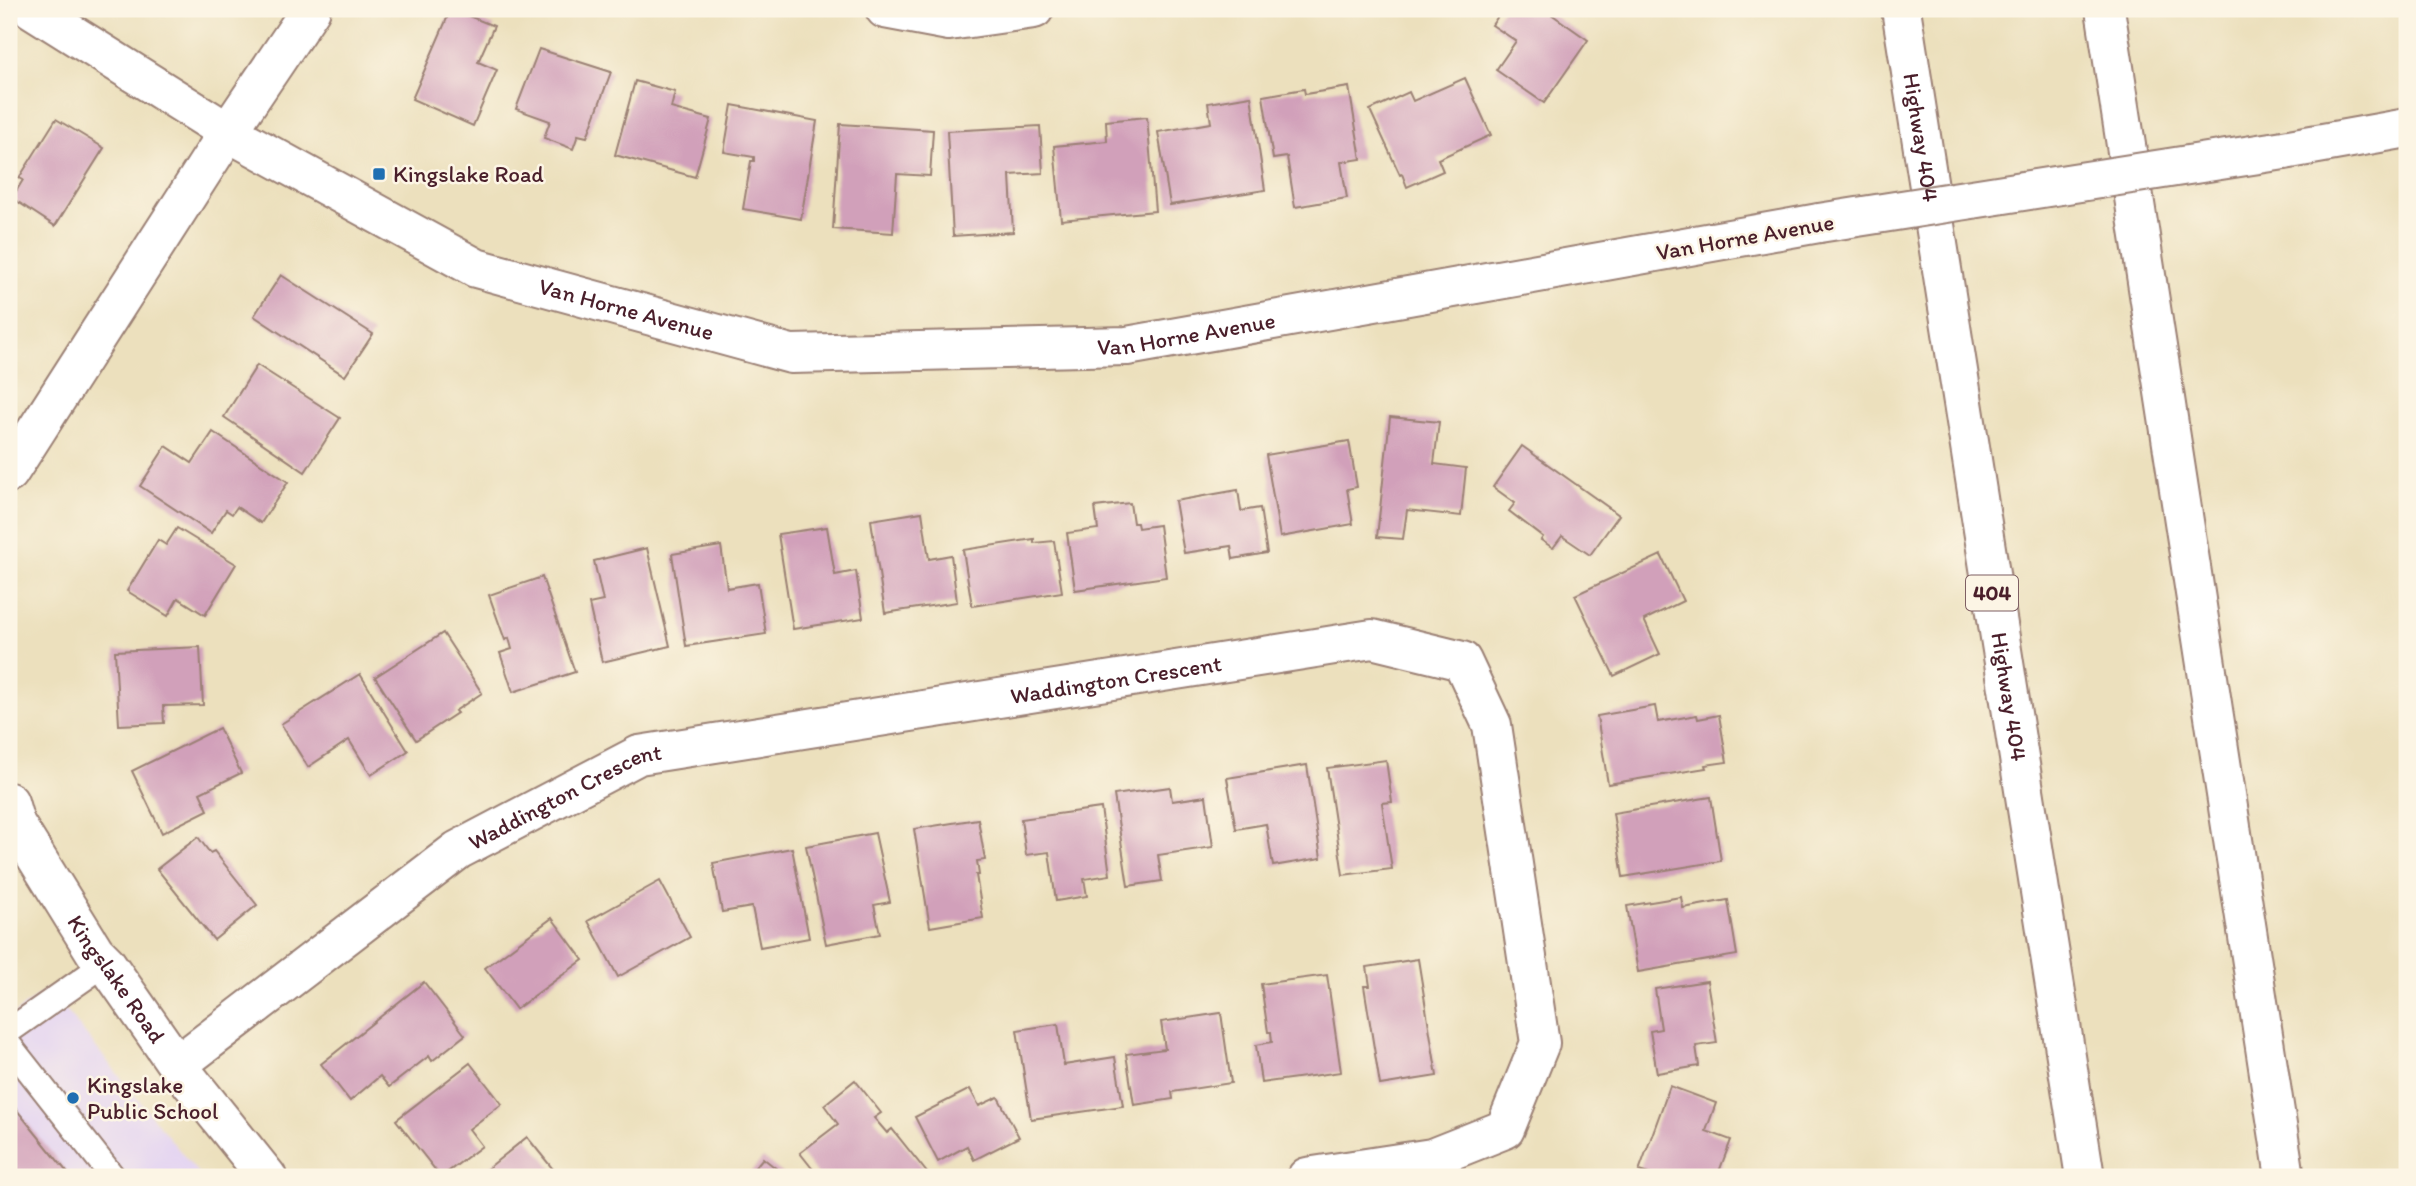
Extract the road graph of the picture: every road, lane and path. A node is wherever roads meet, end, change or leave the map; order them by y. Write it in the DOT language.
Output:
graph roads {
  1 [pos="32,9"];
  2 [pos="312,9"];
  3 [pos="885,9"];
  4 [pos="1034,9"];
  5 [pos="1901,9"];
  6 [pos="2105,9"];
  7 [pos="2407,128"];
  8 [pos="228,132"];
  9 [pos="9,473"];
  10 [pos="9,802"];
  11 [pos="106,963"];
  12 [pos="9,1031"];
  13 [pos="9,1045"];
  14 [pos="177,1065"];
  15 [pos="113,1177"];
  16 [pos="267,1177"];
  17 [pos="1307,1177"];
  18 [pos="2085,1177"];
  19 [pos="2285,1177"];
  1 -- 8 [label="main road, Van Horne Avenue"];
  2 -- 8 [label="main road"];
  3 -- 4 [label="main road"];
  5 -- 18 [label="main road, Highway 404 / 404"];
  6 -- 19 [label="main road"];
  7 -- 8 [label="main road, Van Horne Avenue, bridge"];
  8 -- 9 [label="main road"];
  10 -- 11 [label="main road, Kingslake Road"];
  11 -- 12 [label="lane"];
  11 -- 14 [label="main road, Kingslake Road"];
  13 -- 15 [label="lane"];
  14 -- 16 [label="main road, Kingslake Road"];
  14 -- 17 [label="main road, Waddington Crescent"];
}
